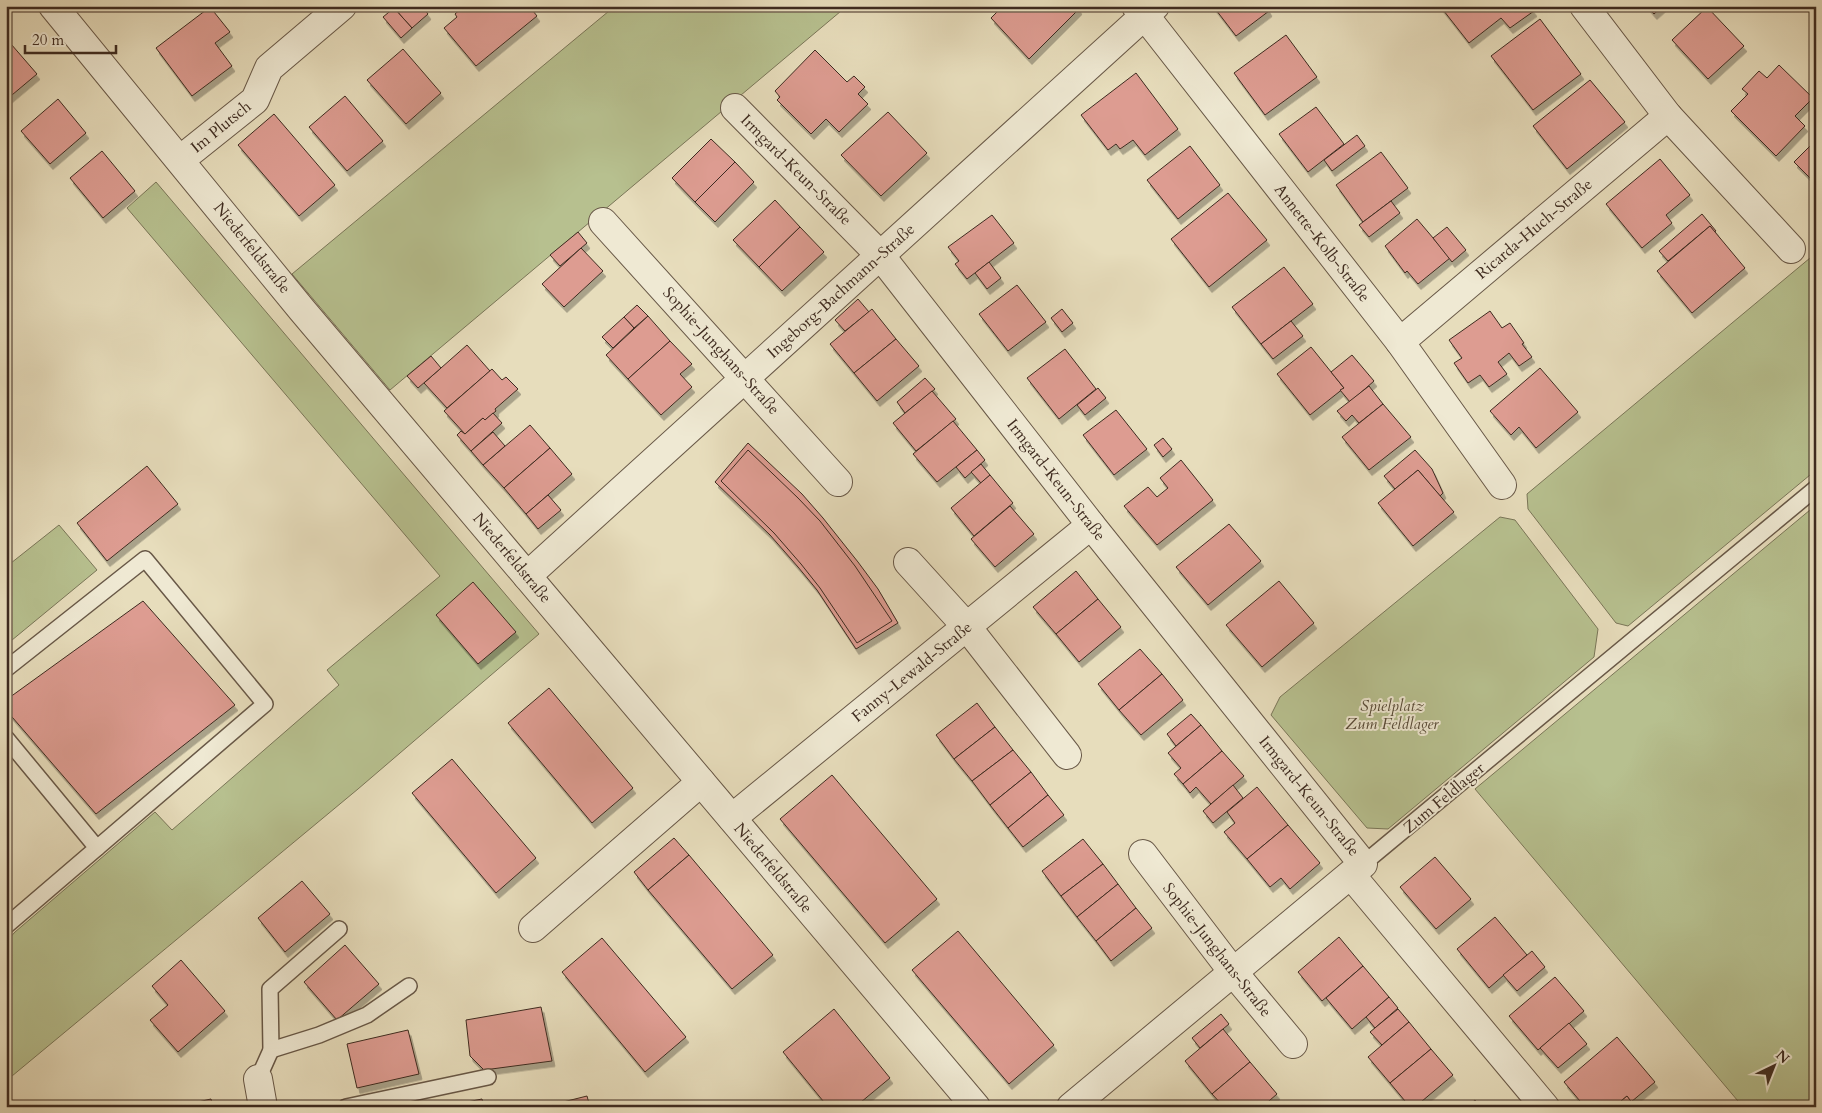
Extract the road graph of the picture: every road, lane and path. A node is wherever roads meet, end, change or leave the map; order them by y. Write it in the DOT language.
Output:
graph roads {
  1 [pos="53,6"];
  2 [pos="342,6"];
  3 [pos="1584,6"];
  4 [pos="1145,9"];
  5 [pos="734,108"];
  6 [pos="1668,116"];
  7 [pos="180,160"];
  8 [pos="603,222"];
  9 [pos="1790,249"];
  10 [pos="880,255"];
  11 [pos="1400,342"];
  12 [pos="745,377"];
  13 [pos="838,482"];
  14 [pos="1502,485"];
  15 [pos="1816,488"];
  16 [pos="1091,525"];
  17 [pos="908,562"];
  18 [pos="527,576"];
  19 [pos="966,627"];
  20 [pos="6,669"];
  21 [pos="6,738"];
  22 [pos="1067,755"];
  23 [pos="701,782"];
  24 [pos="732,818"];
  25 [pos="97,848"];
  26 [pos="1143,854"];
  27 [pos="1357,870"];
  28 [pos="6,926"];
  29 [pos="533,928"];
  30 [pos="339,929"];
  31 [pos="1233,972"];
  32 [pos="409,986"];
  33 [pos="1293,1044"];
  34 [pos="271,1050"];
  35 [pos="488,1077"];
  36 [pos="258,1079"];
  37 [pos="262,1107"];
  38 [pos="346,1107"];
  39 [pos="976,1107"];
  40 [pos="1071,1107"];
  41 [pos="1545,1107"];
  1 -- 7 [label="street, Niederfeldstraße"];
  2 -- 7 [label="street, Im Plutsch"];
  3 -- 6 [label="street"];
  4 -- 10 [label="street, Ingeborg-Bachmann-Straße"];
  4 -- 11 [label="street, Annette-Kolb-Straße"];
  5 -- 10 [label="street, Irmgard-Keun-Straße"];
  6 -- 9 [label="street"];
  6 -- 11 [label="street, Ricarda-Huch-Straße"];
  7 -- 18 [label="street, Niederfeldstraße"];
  8 -- 12 [label="street, Sophie-Junghans-Straße"];
  10 -- 12 [label="street, Ingeborg-Bachmann-Straße"];
  10 -- 16 [label="street, Irmgard-Keun-Straße"];
  11 -- 14 [label="street, Annette-Kolb-Straße"];
  12 -- 13 [label="street, Sophie-Junghans-Straße"];
  12 -- 18 [label="street, Ingeborg-Bachmann-Straße"];
  15 -- 27 [label="lane, Zum Feldlager"];
  16 -- 19 [label="street, Fanny-Lewald-Straße"];
  16 -- 27 [label="street, Irmgard-Keun-Straße"];
  17 -- 19 [label="street"];
  18 -- 23 [label="street, Niederfeldstraße"];
  19 -- 22 [label="street"];
  19 -- 24 [label="street, Fanny-Lewald-Straße"];
  20 -- 25 [label="lane"];
  21 -- 25 [label="lane"];
  23 -- 24 [label="street, Niederfeldstraße"];
  23 -- 29 [label="street"];
  24 -- 39 [label="street, Niederfeldstraße"];
  25 -- 28 [label="lane"];
  26 -- 31 [label="street, Sophie-Junghans-Straße"];
  27 -- 31 [label="street, Zum Feldlager"];
  27 -- 41 [label="street, Irmgard-Keun-Straße"];
  30 -- 34 [label="lane"];
  31 -- 33 [label="street, Sophie-Junghans-Straße"];
  31 -- 40 [label="street, Zum Feldlager"];
  32 -- 34 [label="lane"];
  34 -- 36 [label="lane"];
  35 -- 38 [label="lane"];
  36 -- 37 [label="street"];
}
